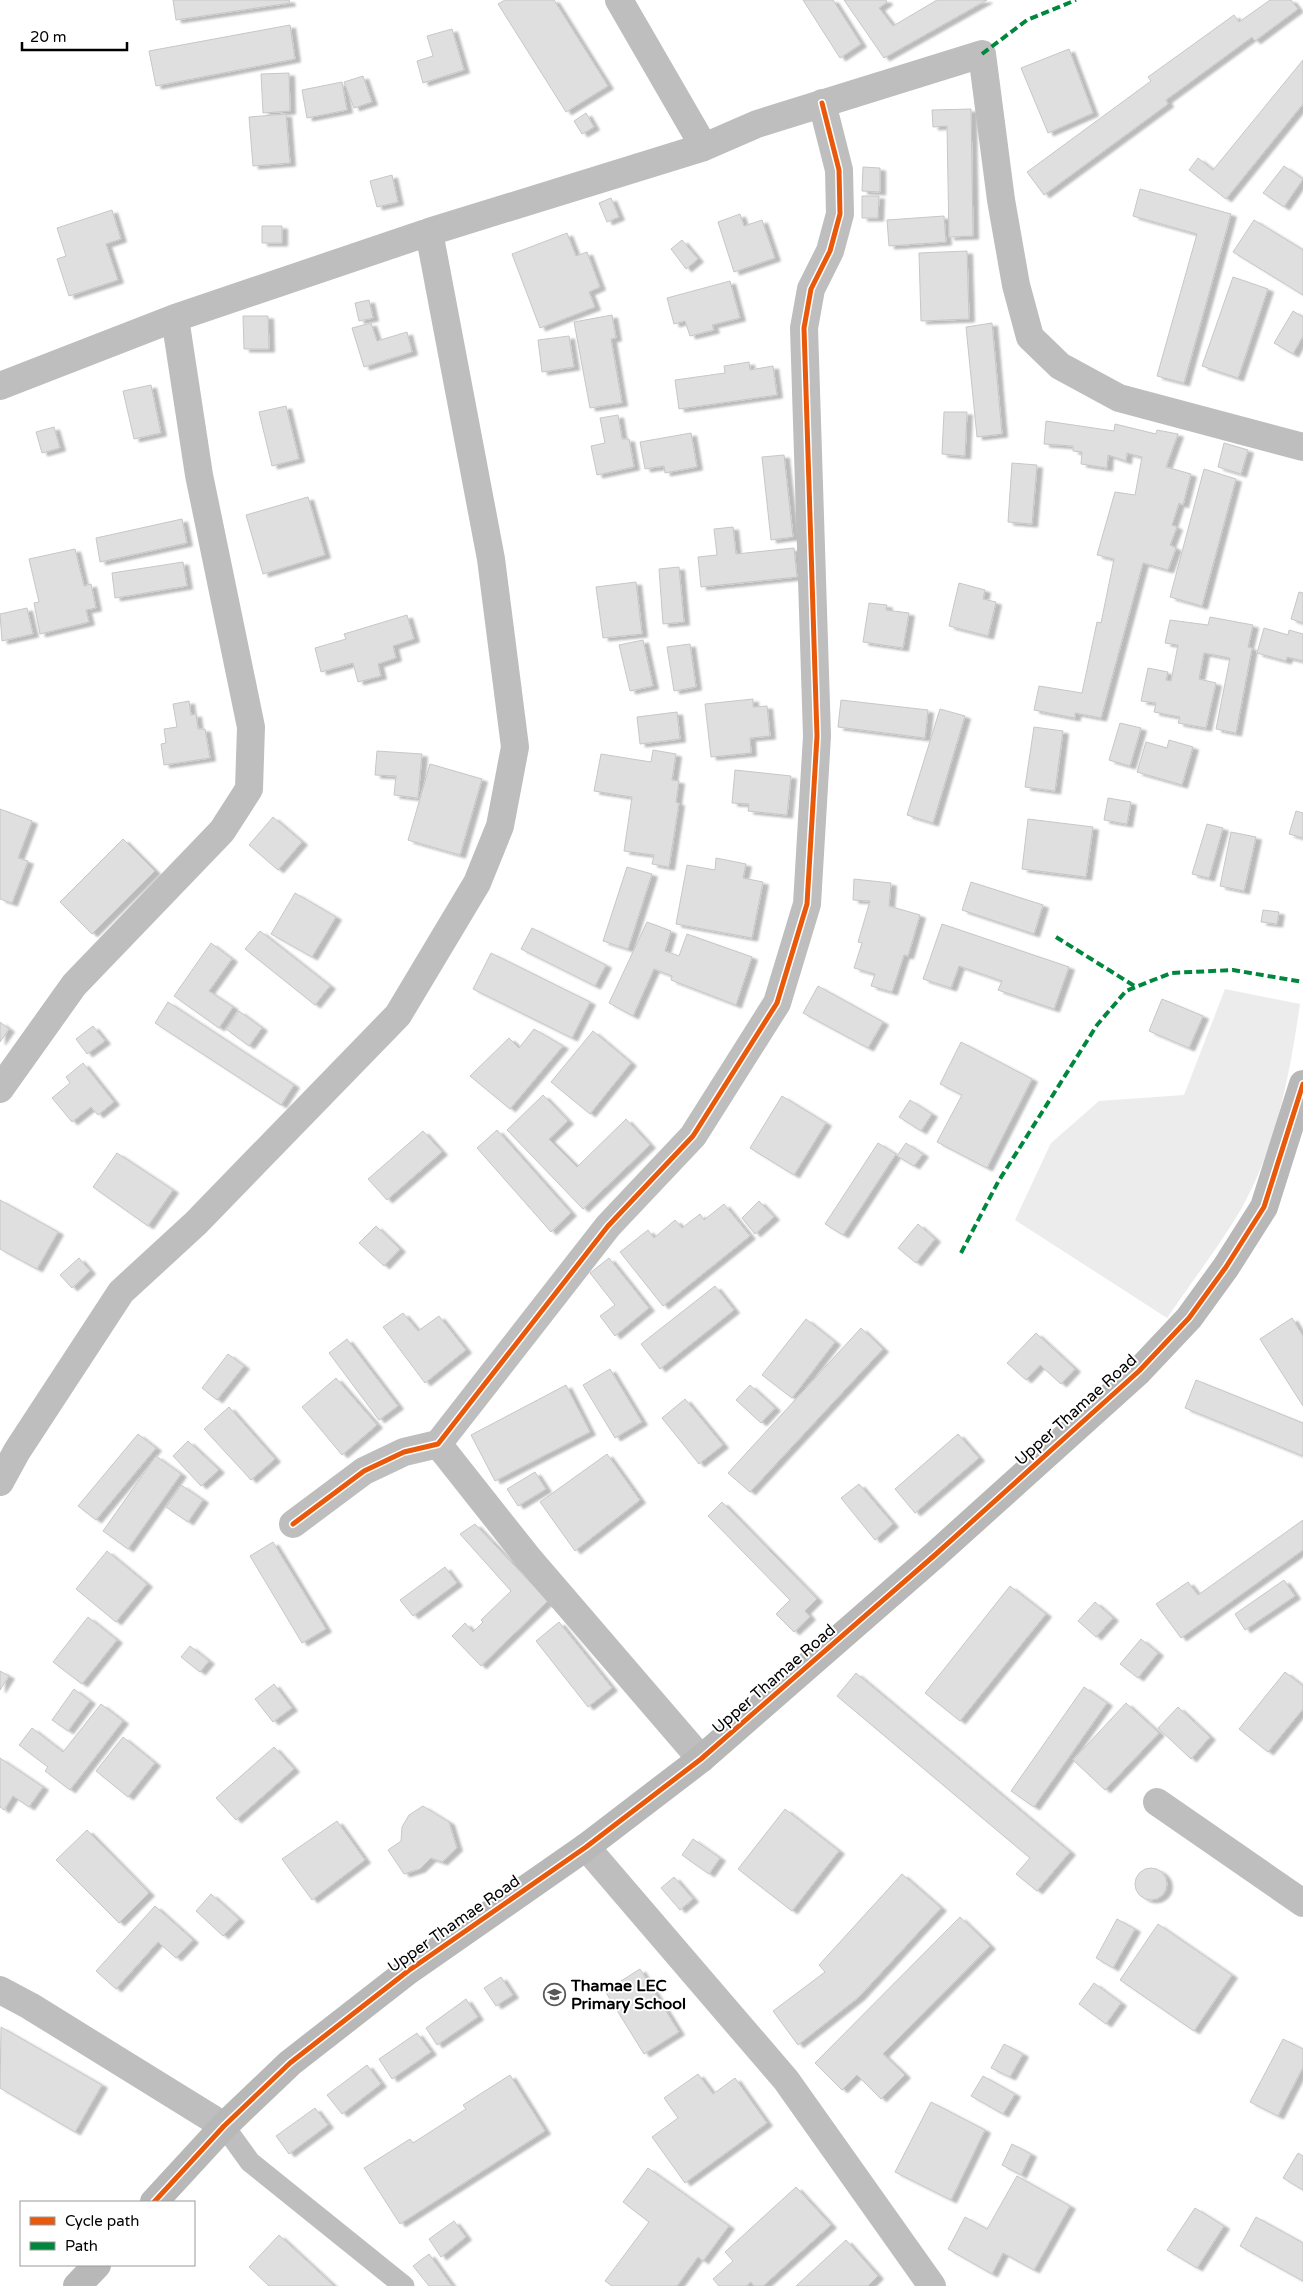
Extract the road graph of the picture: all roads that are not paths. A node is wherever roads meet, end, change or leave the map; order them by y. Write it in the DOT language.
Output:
graph roads {
  1 [pos="619,0"];
  2 [pos="822,103"];
  3 [pos="704,148"];
  4 [pos="429,232"];
  5 [pos="175,318"];
  6 [pos="0,386"];
  7 [pos="1303,447"];
  8 [pos="1303,1084"];
  9 [pos="0,1090"];
  10 [pos="8,1444"];
  11 [pos="438,1444"];
  12 [pos="0,1482"];
  13 [pos="293,1524"];
  14 [pos="701,1759"];
  15 [pos="1157,1802"];
  16 [pos="586,1847"];
  17 [pos="1303,1903"];
  18 [pos="0,1990"];
  19 [pos="224,2126"];
  20 [pos="155,2201"];
  21 [pos="96,2266"];
  22 [pos="77,2286"];
  23 [pos="404,2286"];
  24 [pos="932,2286"];
  1 -- 3 [label="street"];
  2 -- 3 [label="street"];
  2 -- 7 [label="street"];
  2 -- 11 [label="street"];
  3 -- 4 [label="street"];
  4 -- 5 [label="street"];
  4 -- 10 [label="street"];
  5 -- 6 [label="street"];
  5 -- 9 [label="street"];
  8 -- 14 [label="street, Upper Thamae Road"];
  10 -- 12 [label="street"];
  11 -- 13 [label="street"];
  11 -- 14 [label="street"];
  14 -- 16 [label="street, Upper Thamae Road"];
  15 -- 17 [label="street"];
  16 -- 19 [label="street, Upper Thamae Road"];
  16 -- 24 [label="street"];
  18 -- 19 [label="street"];
  19 -- 20 [label="street, Upper Thamae Road"];
  19 -- 23 [label="lane"];
  21 -- 22 [label="street"];
}
